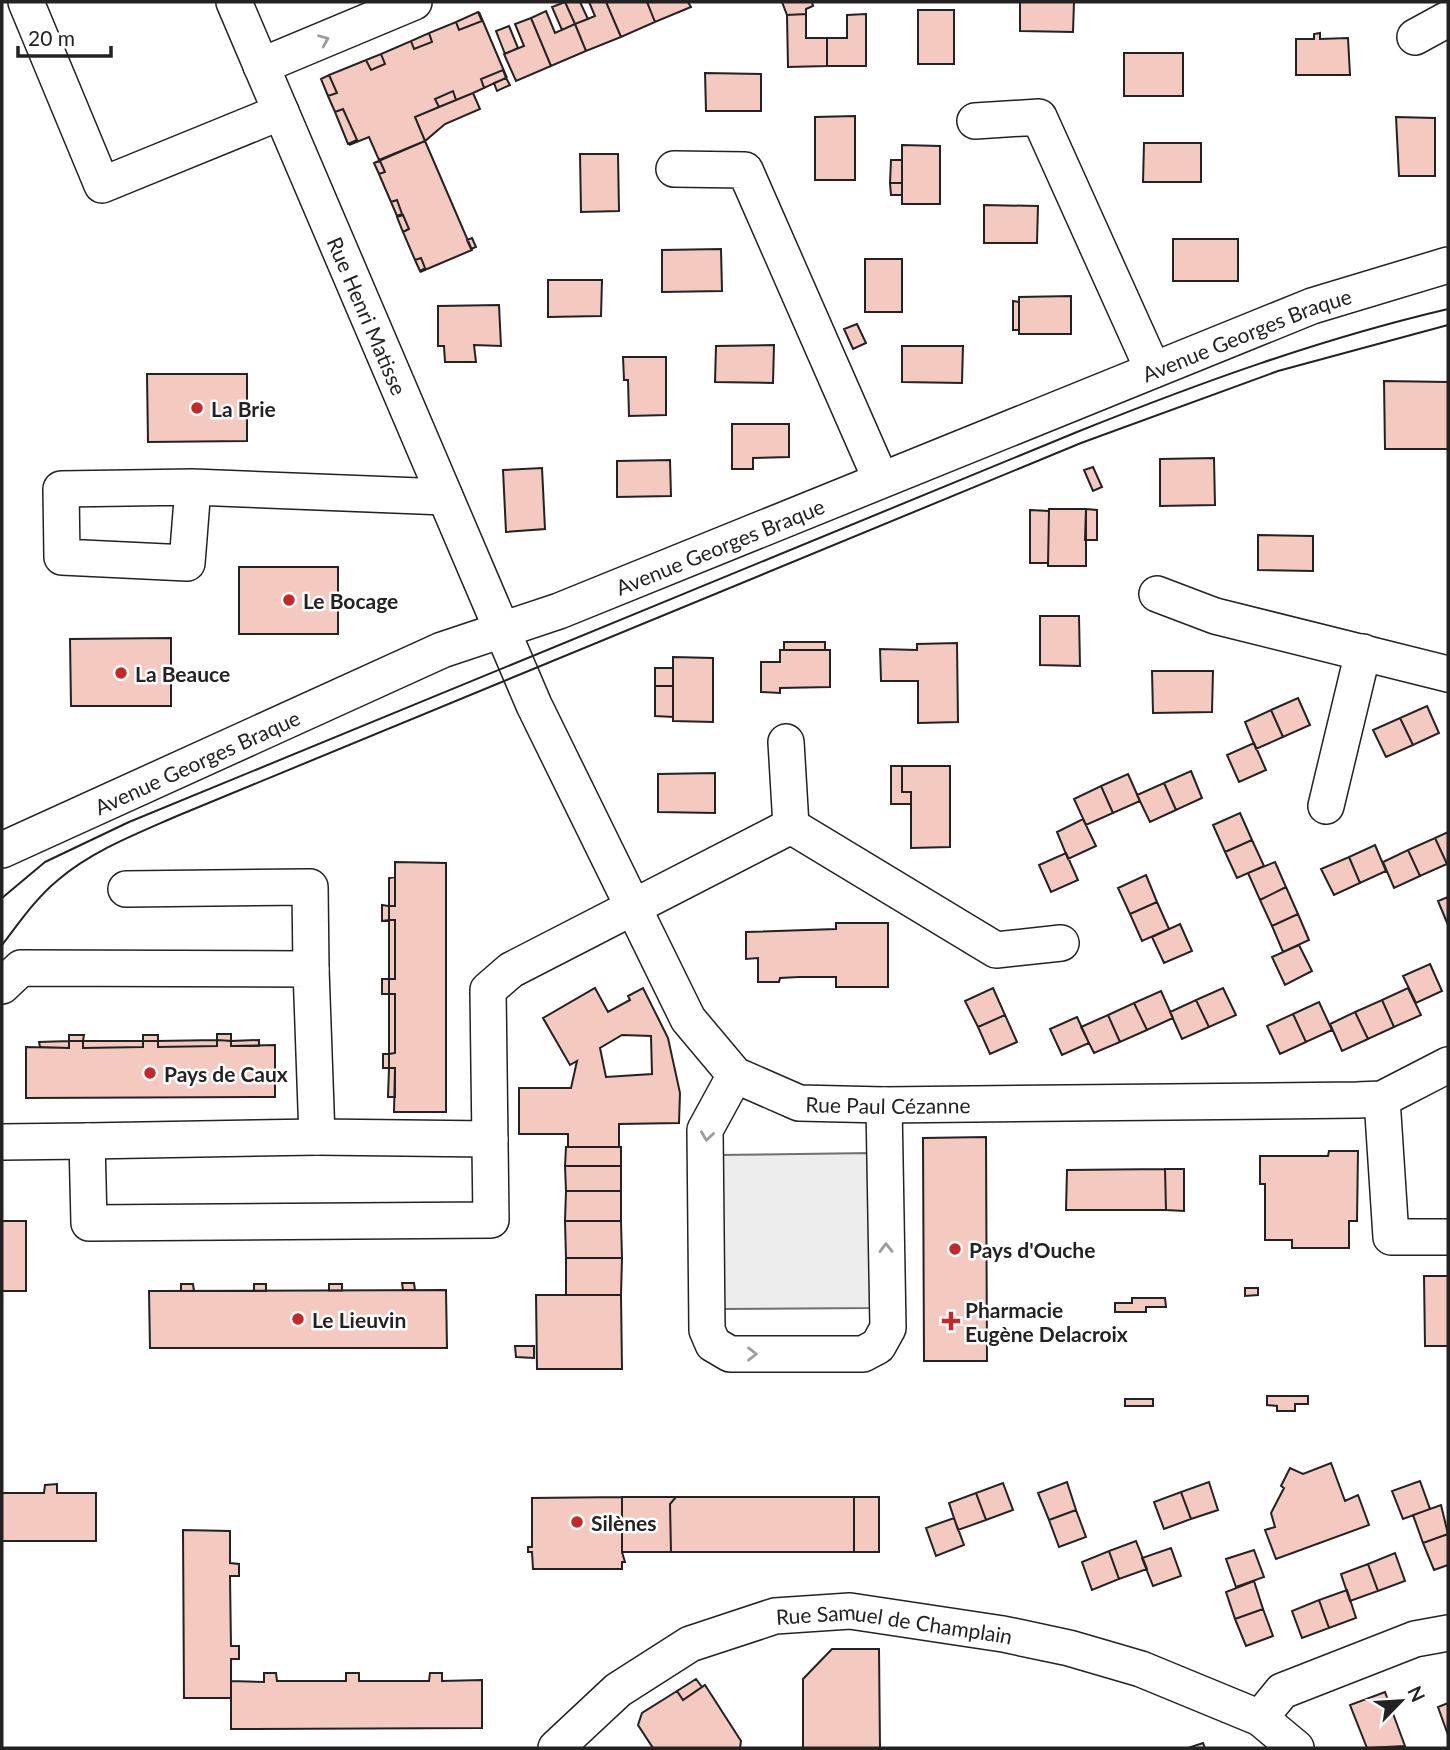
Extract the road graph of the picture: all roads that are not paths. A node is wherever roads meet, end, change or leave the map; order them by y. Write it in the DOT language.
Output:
graph roads {
  1 [pos="26,2"];
  2 [pos="234,2"];
  3 [pos="414,2"];
  4 [pos="1448,19"];
  5 [pos="1415,37"];
  6 [pos="261,66"];
  7 [pos="281,112"];
  8 [pos="975,121"];
  9 [pos="674,169"];
  10 [pos="1448,265"];
  11 [pos="1153,370"];
  12 [pos="881,480"];
  13 [pos="193,487"];
  14 [pos="445,497"];
  15 [pos="1157,594"];
  16 [pos="502,630"];
  17 [pos="1363,652"];
  18 [pos="1448,674"];
  19 [pos="786,742"];
  20 [pos="1326,806"];
  21 [pos="791,826"];
  22 [pos="2,850"];
  23 [pos="126,889"];
  24 [pos="634,908"];
  25 [pos="1061,943"];
  26 [pos="311,969"];
  27 [pos="2,986"];
  28 [pos="1448,1065"];
  29 [pos="735,1075"];
  30 [pos="1382,1099"];
  31 [pos="884,1105"];
  32 [pos="317,1137"];
  33 [pos="490,1139"];
  34 [pos="87,1141"];
  35 [pos="2,1142"];
  36 [pos="1448,1237"];
  37 [pos="1448,1633"];
  38 [pos="1260,1718"];
  39 [pos="556,1748"];
  40 [pos="1296,1748"];
  1 -- 7 [label="street"];
  2 -- 6 [label="street, Rue Henri Matisse"];
  6 -- 3 [label="street, one-way"];
  4 -- 5 [label="street"];
  6 -- 7 [label="street, Rue Henri Matisse"];
  7 -- 14 [label="street, Rue Henri Matisse"];
  8 -- 11 [label="street"];
  9 -- 12 [label="street"];
  10 -- 11 [label="street, Avenue Georges Braque"];
  11 -- 12 [label="street, Avenue Georges Braque"];
  12 -- 16 [label="street, Avenue Georges Braque"];
  13 -- 14 [label="street"];
  14 -- 16 [label="street, Rue Henri Matisse"];
  15 -- 17 [label="street"];
  16 -- 22 [label="street, Avenue Georges Braque"];
  16 -- 24 [label="street, Rue Paul Cézanne"];
  17 -- 18 [label="street"];
  17 -- 20 [label="street"];
  19 -- 21 [label="street"];
  21 -- 24 [label="street"];
  21 -- 25 [label="street"];
  23 -- 26 [label="street"];
  24 -- 29 [label="street, Rue Paul Cézanne"];
  24 -- 33 [label="street"];
  26 -- 27 [label="street"];
  26 -- 32 [label="street"];
  28 -- 30 [label="street, Rue Paul Cézanne"];
  29 -- 31 [label="street, Rue Paul Cézanne"];
  29 -- 31 [label="street, one-way"];
  30 -- 31 [label="street, Rue Paul Cézanne"];
  30 -- 36 [label="street"];
  32 -- 33 [label="street"];
  32 -- 34 [label="street"];
  33 -- 34 [label="street"];
  34 -- 35 [label="street"];
  37 -- 38 [label="street"];
  38 -- 39 [label="street, Rue Samuel de Champlain"];
  38 -- 40 [label="street, Rue Samuel de Champlain"];
}
